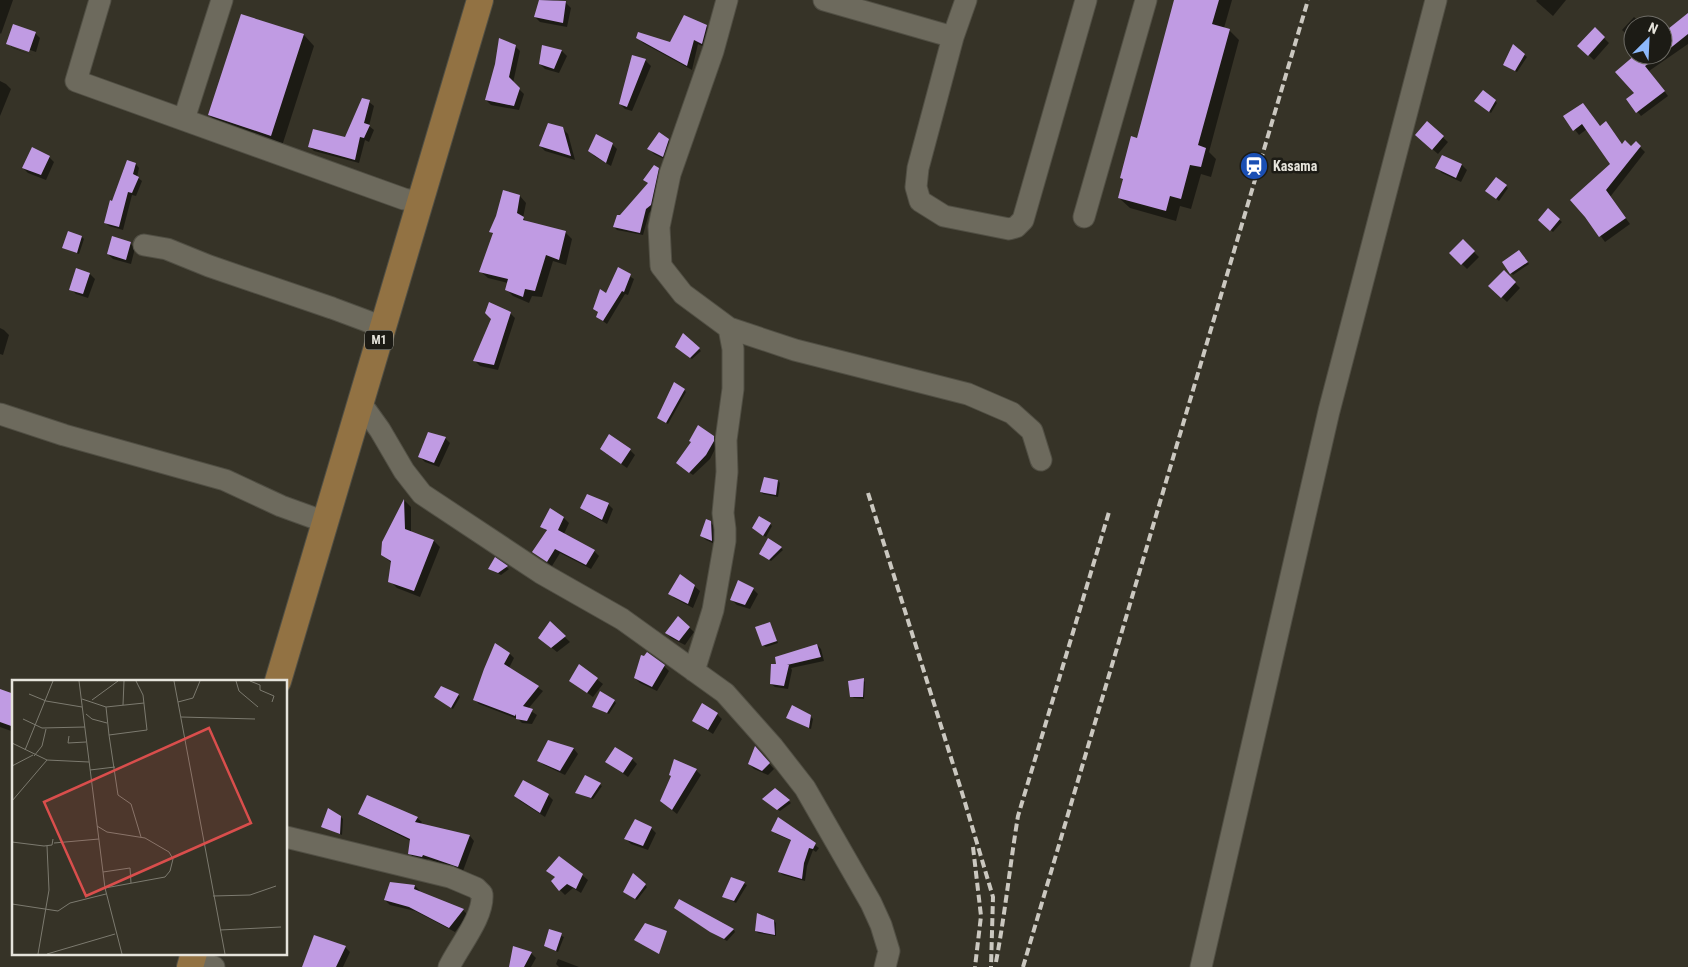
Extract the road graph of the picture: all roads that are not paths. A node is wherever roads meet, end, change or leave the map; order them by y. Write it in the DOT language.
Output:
graph roads {
  1 [pos="100,0"];
  2 [pos="222,0"];
  3 [pos="480,0"];
  4 [pos="727,0"];
  5 [pos="824,0"];
  6 [pos="966,0"];
  7 [pos="1086,0"];
  8 [pos="1146,0"];
  9 [pos="1436,0"];
  10 [pos="954,37"];
  11 [pos="184,119"];
  12 [pos="420,202"];
  13 [pos="1084,217"];
  14 [pos="144,245"];
  15 [pos="383,327"];
  16 [pos="729,328"];
  17 [pos="360,402"];
  18 [pos="0,414"];
  19 [pos="1040,460"];
  20 [pos="325,522"];
  21 [pos="694,670"];
  22 [pos="278,680"];
  23 [pos="288,837"];
  24 [pos="449,967"];
  25 [pos="885,967"];
  26 [pos="1201,967"];
  1 -- 11 [label="street"];
  2 -- 11 [label="street"];
  3 -- 12 [label="main road, M1"];
  4 -- 16 [label="street"];
  5 -- 10 [label="street"];
  6 -- 10 [label="street"];
  7 -- 10 [label="street"];
  8 -- 13 [label="street"];
  9 -- 26 [label="street"];
  11 -- 12 [label="street"];
  12 -- 15 [label="main road, M1"];
  14 -- 15 [label="street"];
  15 -- 17 [label="main road, M1"];
  16 -- 19 [label="street"];
  16 -- 21 [label="street"];
  17 -- 20 [label="main road, M1"];
  17 -- 21 [label="street"];
  18 -- 20 [label="street"];
  20 -- 22 [label="main road, M1"];
  21 -- 25 [label="street"];
  23 -- 24 [label="street"];
}
